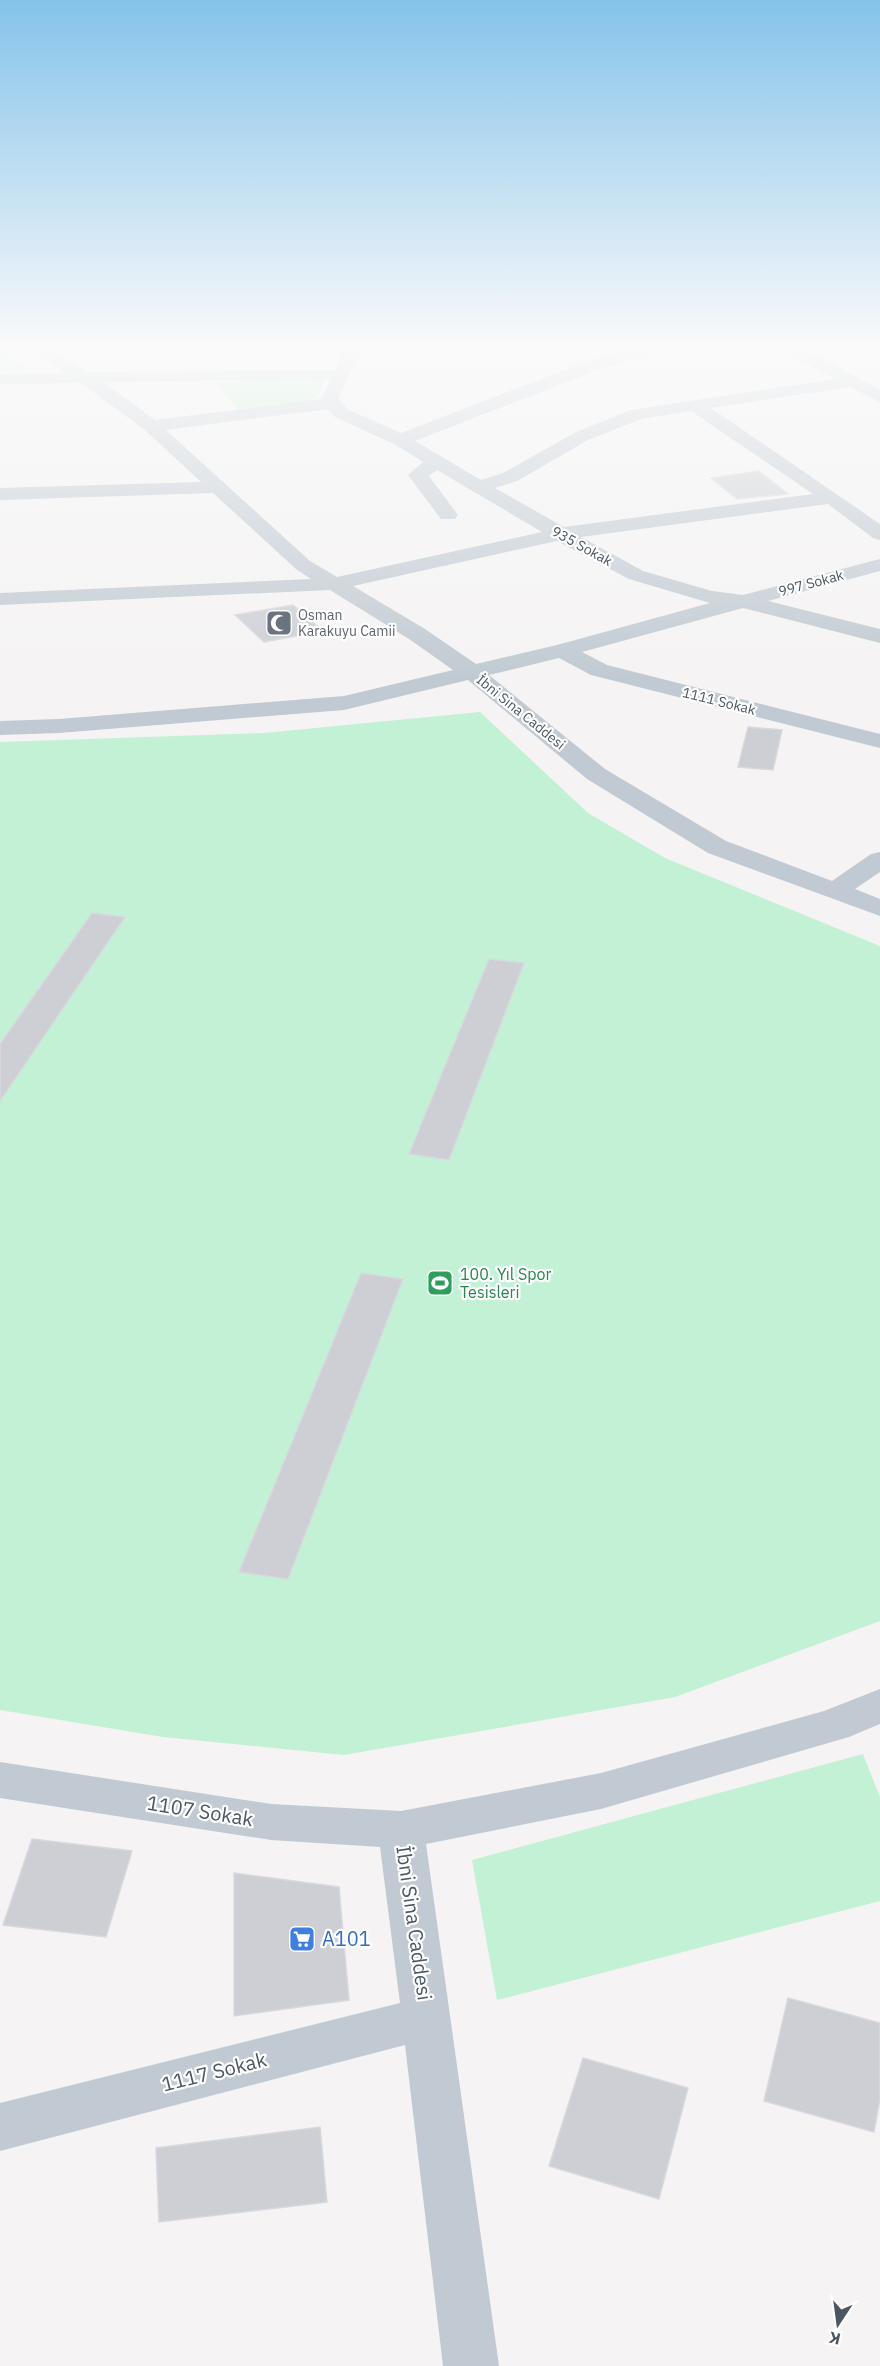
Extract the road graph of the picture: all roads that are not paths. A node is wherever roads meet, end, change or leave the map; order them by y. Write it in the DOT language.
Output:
graph roads {
  1 [pos="187,458"];
  2 [pos="432,458"];
  3 [pos="543,458"];
  4 [pos="773,458"];
  5 [pos="436,461"];
  6 [pos="480,486"];
  7 [pos="219,487"];
  8 [pos="0,494"];
  9 [pos="831,498"];
  10 [pos="448,515"];
  11 [pos="560,534"];
  12 [pos="880,534"];
  13 [pos="880,565"];
  14 [pos="333,584"];
  15 [pos="0,599"];
  16 [pos="743,601"];
  17 [pos="880,636"];
  18 [pos="562,651"];
  19 [pos="472,672"];
  20 [pos="0,728"];
  21 [pos="880,741"];
  22 [pos="880,860"];
  23 [pos="836,890"];
  24 [pos="880,908"];
  25 [pos="880,1706"];
  26 [pos="0,1780"];
  27 [pos="401,1830"];
  28 [pos="427,2019"];
  29 [pos="0,2127"];
  30 [pos="471,2366"];
  1 -- 7 [label="street"];
  2 -- 5 [label="street, 935 Sokak"];
  3 -- 6 [label="street"];
  4 -- 9 [label="street"];
  5 -- 6 [label="street, 935 Sokak"];
  5 -- 10 [label="street"];
  6 -- 11 [label="street, 935 Sokak"];
  7 -- 8 [label="street"];
  7 -- 14 [label="street"];
  9 -- 11 [label="street"];
  9 -- 12 [label="street"];
  11 -- 14 [label="street"];
  11 -- 16 [label="street, 935 Sokak"];
  13 -- 16 [label="street, 997 Sokak"];
  14 -- 15 [label="street"];
  14 -- 19 [label="street"];
  16 -- 17 [label="street, İbni Sina Caddesi"];
  16 -- 18 [label="street, İbni Sina Caddesi"];
  18 -- 19 [label="street, İbni Sina Caddesi"];
  18 -- 21 [label="street, 1111 Sokak"];
  19 -- 20 [label="street"];
  19 -- 23 [label="street, İbni Sina Caddesi"];
  22 -- 23 [label="street"];
  23 -- 24 [label="street, İbni Sina Caddesi"];
  25 -- 27 [label="street, İbni Sina Caddesi"];
  26 -- 27 [label="street, 1107 Sokak"];
  27 -- 28 [label="street, İbni Sina Caddesi"];
  28 -- 29 [label="street, 1117 Sokak"];
  28 -- 30 [label="street, İbni Sina Caddesi"];
}
